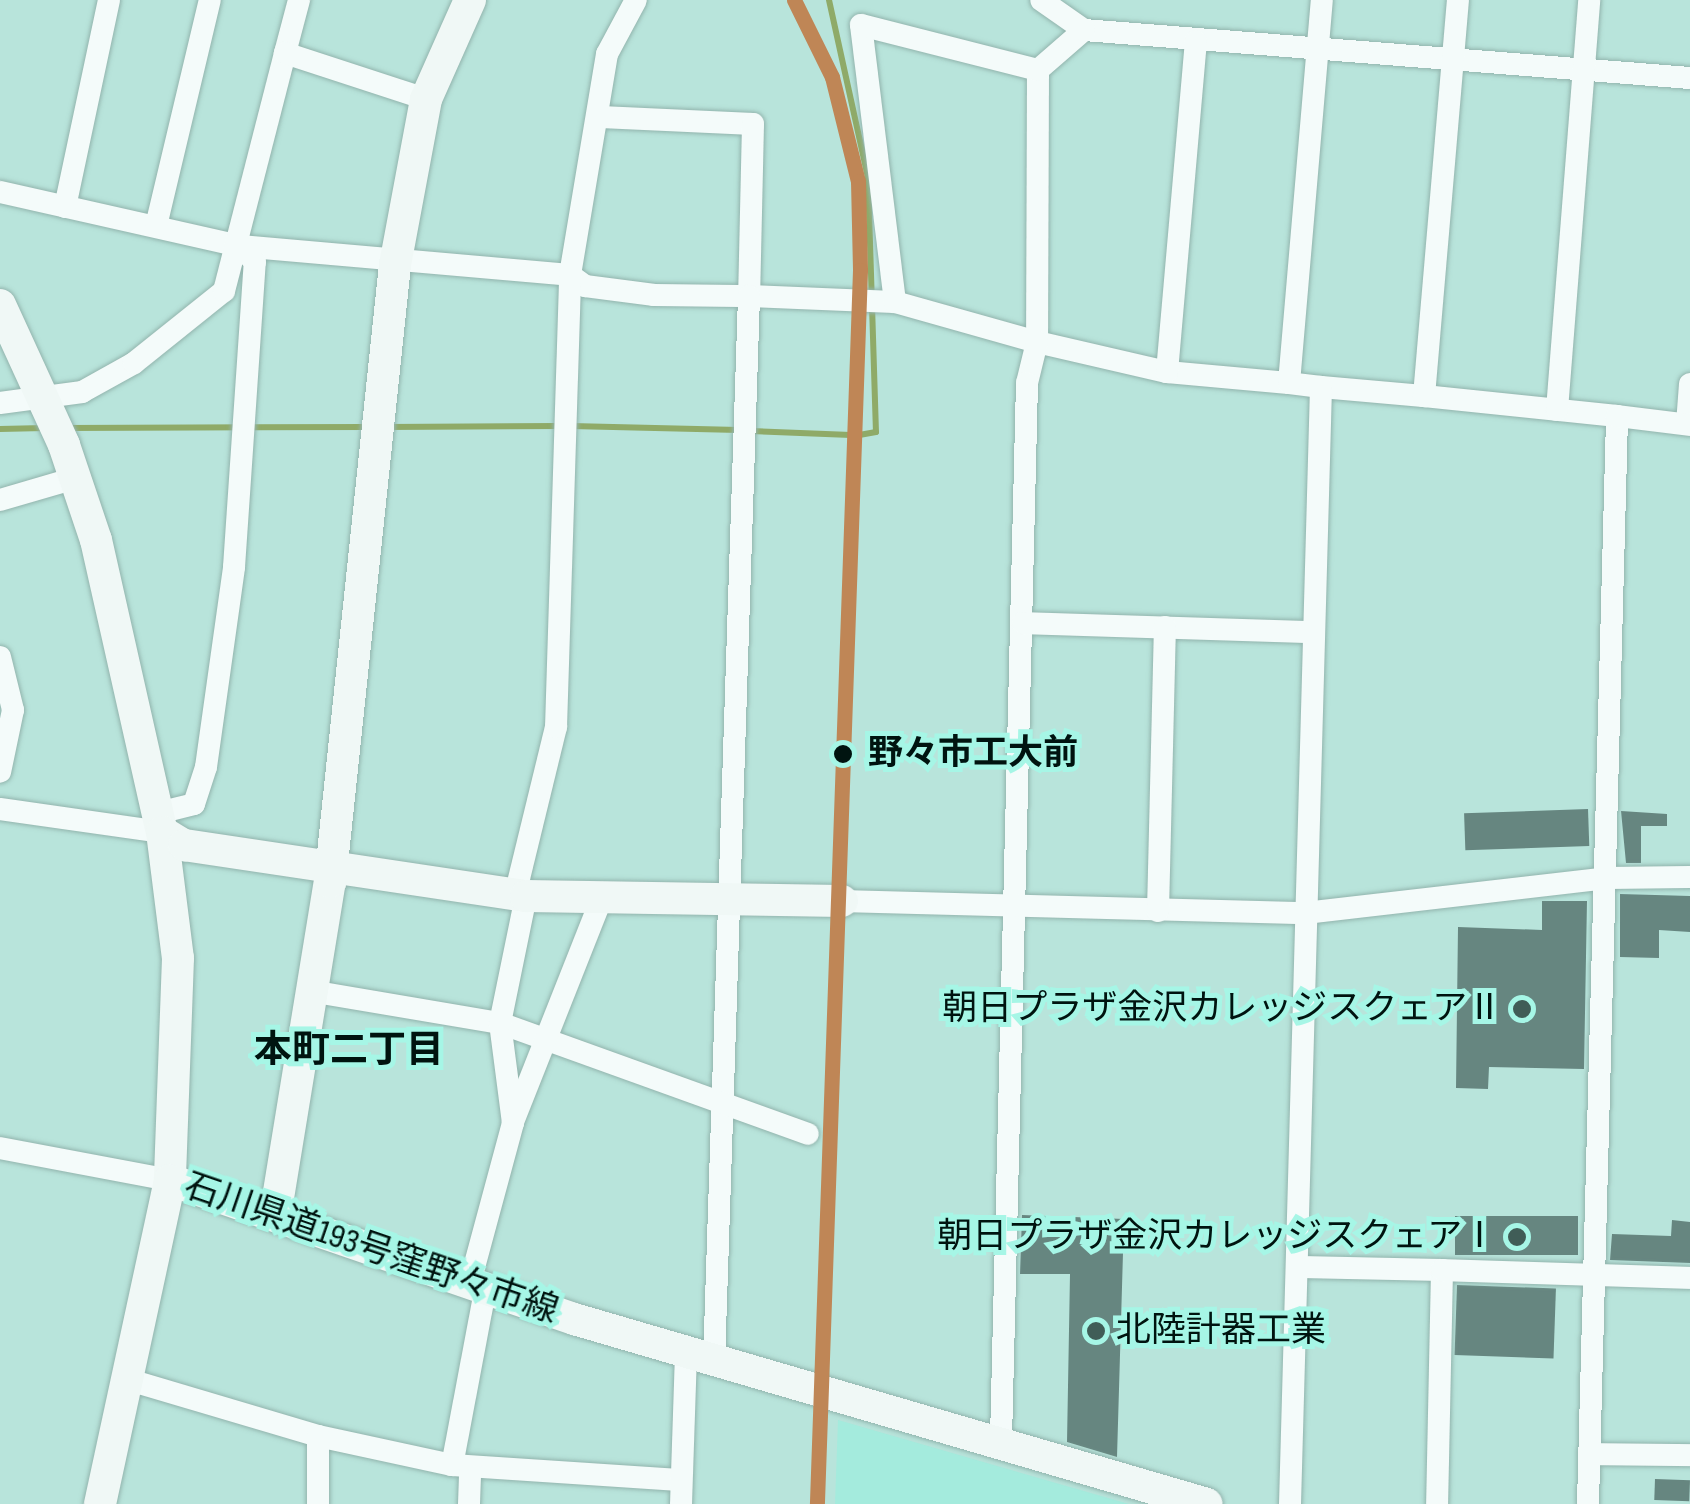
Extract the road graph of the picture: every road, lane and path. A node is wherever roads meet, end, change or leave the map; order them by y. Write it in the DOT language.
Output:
graph roads {
  1 [pos="108,0"];
  2 [pos="299,0"];
  3 [pos="470,0"];
  4 [pos="636,0"];
  5 [pos="862,0"];
  6 [pos="1042,0"];
  7 [pos="1322,0"];
  8 [pos="1458,0"];
  9 [pos="1590,0"];
  10 [pos="204,1"];
  11 [pos="861,25"];
  12 [pos="1084,30"];
  13 [pos="1196,41"];
  14 [pos="1318,48"];
  15 [pos="286,53"];
  16 [pos="1452,62"];
  17 [pos="1038,70"];
  18 [pos="1583,71"];
  19 [pos="1690,78"];
  20 [pos="426,98"];
  21 [pos="600,117"];
  22 [pos="0,192"];
  23 [pos="65,206"];
  24 [pos="156,226"];
  25 [pos="240,246"];
  26 [pos="394,265"];
  27 [pos="570,276"];
  28 [pos="749,296"];
  29 [pos="881,301"];
  30 [pos="0,305"];
  31 [pos="1038,342"];
  32 [pos="1168,372"];
  33 [pos="1289,383"];
  34 [pos="1690,384"];
  35 [pos="1321,387"];
  36 [pos="1424,396"];
  37 [pos="0,403"];
  38 [pos="1557,410"];
  39 [pos="1617,416"];
  40 [pos="52,418"];
  41 [pos="1688,425"];
  42 [pos="75,478"];
  43 [pos="0,500"];
  44 [pos="1023,623"];
  45 [pos="1165,627"];
  46 [pos="1311,632"];
  47 [pos="0,657"];
  48 [pos="0,772"];
  49 [pos="0,809"];
  50 [pos="160,822"];
  51 [pos="331,866"];
  52 [pos="1690,877"];
  53 [pos="1607,878"];
  54 [pos="521,894"];
  55 [pos="731,901"];
  56 [pos="842,901"];
  57 [pos="600,902"];
  58 [pos="1013,909"];
  59 [pos="1158,910"];
  60 [pos="1305,913"];
  61 [pos="316,992"];
  62 [pos="500,1023"];
  63 [pos="549,1040"];
  64 [pos="728,1109"];
  65 [pos="513,1123"];
  66 [pos="808,1134"];
  67 [pos="0,1148"];
  68 [pos="170,1180"];
  69 [pos="276,1210"];
  70 [pos="1300,1267"];
  71 [pos="1442,1270"];
  72 [pos="1592,1276"];
  73 [pos="1690,1278"];
  74 [pos="477,1288"];
  75 [pos="700,1357"];
  76 [pos="126,1378"];
  77 [pos="318,1436"];
  78 [pos="1001,1444"];
  79 [pos="1590,1454"];
  80 [pos="1690,1454"];
  81 [pos="461,1466"];
  82 [pos="680,1480"];
  83 [pos="100,1504"];
  84 [pos="318,1504"];
  85 [pos="469,1504"];
  86 [pos="682,1504"];
  87 [pos="1207,1504"];
  88 [pos="1290,1504"];
  89 [pos="1438,1504"];
  90 [pos="1588,1504"];
  1 -- 23 [label="street"];
  2 -- 15 [label="street"];
  3 -- 20 [label="street"];
  4 -- 21 [label="street"];
  5 -- 11 [label="street"];
  6 -- 12 [label="street"];
  7 -- 14 [label="street"];
  8 -- 16 [label="street"];
  9 -- 18 [label="street"];
  10 -- 24 [label="street"];
  11 -- 17 [label="street"];
  11 -- 29 [label="street"];
  12 -- 13 [label="street"];
  12 -- 17 [label="street"];
  13 -- 14 [label="street"];
  13 -- 32 [label="street"];
  14 -- 16 [label="street"];
  14 -- 33 [label="street"];
  15 -- 20 [label="street"];
  15 -- 25 [label="street"];
  16 -- 18 [label="street"];
  16 -- 36 [label="street"];
  17 -- 31 [label="street"];
  18 -- 19 [label="street"];
  18 -- 38 [label="street"];
  20 -- 26 [label="street"];
  21 -- 27 [label="street"];
  21 -- 28 [label="street"];
  22 -- 23 [label="street"];
  23 -- 24 [label="street"];
  24 -- 25 [label="street"];
  25 -- 26 [label="street"];
  25 -- 40 [label="street"];
  25 -- 50 [label="street"];
  26 -- 27 [label="street"];
  26 -- 51 [label="street"];
  27 -- 28 [label="street"];
  27 -- 54 [label="street"];
  28 -- 29 [label="street"];
  28 -- 55 [label="street"];
  29 -- 31 [label="street"];
  30 -- 40 [label="street, 石川県道193号窪野々市線"];
  31 -- 32 [label="street"];
  31 -- 44 [label="street"];
  32 -- 33 [label="street"];
  33 -- 35 [label="street"];
  34 -- 41 [label="street"];
  35 -- 36 [label="street"];
  35 -- 46 [label="street"];
  36 -- 38 [label="street"];
  37 -- 40 [label="street"];
  38 -- 39 [label="street"];
  39 -- 41 [label="street"];
  39 -- 53 [label="street"];
  40 -- 42 [label="street, 石川県道193号窪野々市線"];
  42 -- 43 [label="street"];
  42 -- 50 [label="street, 石川県道193号窪野々市線"];
  44 -- 45 [label="street"];
  44 -- 58 [label="street"];
  45 -- 46 [label="street"];
  45 -- 59 [label="street"];
  46 -- 60 [label="street"];
  47 -- 48 [label="street"];
  49 -- 50 [label="street"];
  50 -- 51 [label="street"];
  50 -- 68 [label="street, 石川県道193号窪野々市線"];
  51 -- 54 [label="street"];
  51 -- 61 [label="street"];
  52 -- 53 [label="street"];
  53 -- 60 [label="street"];
  53 -- 72 [label="street"];
  54 -- 57 [label="street"];
  54 -- 62 [label="street"];
  55 -- 56 [label="street"];
  55 -- 57 [label="street"];
  55 -- 64 [label="street"];
  56 -- 58 [label="street"];
  57 -- 63 [label="street"];
  58 -- 59 [label="street"];
  58 -- 78 [label="street"];
  59 -- 60 [label="street"];
  60 -- 70 [label="street"];
  61 -- 62 [label="street"];
  61 -- 69 [label="street"];
  62 -- 63 [label="street"];
  62 -- 65 [label="street"];
  63 -- 64 [label="street"];
  63 -- 65 [label="street"];
  64 -- 66 [label="street"];
  64 -- 75 [label="street"];
  65 -- 74 [label="street"];
  67 -- 68 [label="street"];
  68 -- 69 [label="street, 石川県道193号窪野々市線"];
  68 -- 76 [label="street"];
  69 -- 74 [label="street, 石川県道193号窪野々市線"];
  70 -- 71 [label="street"];
  70 -- 88 [label="street"];
  71 -- 72 [label="street"];
  71 -- 89 [label="street"];
  72 -- 73 [label="street"];
  72 -- 79 [label="street"];
  74 -- 75 [label="street, 石川県道193号窪野々市線"];
  74 -- 81 [label="street"];
  75 -- 78 [label="street, 石川県道193号窪野々市線"];
  75 -- 82 [label="street"];
  76 -- 77 [label="street"];
  76 -- 83 [label="street"];
  77 -- 81 [label="street"];
  77 -- 84 [label="street"];
  78 -- 87 [label="street, 石川県道193号窪野々市線"];
  79 -- 80 [label="street"];
  79 -- 90 [label="street"];
  81 -- 82 [label="street"];
  81 -- 85 [label="street"];
  82 -- 86 [label="street"];
}
